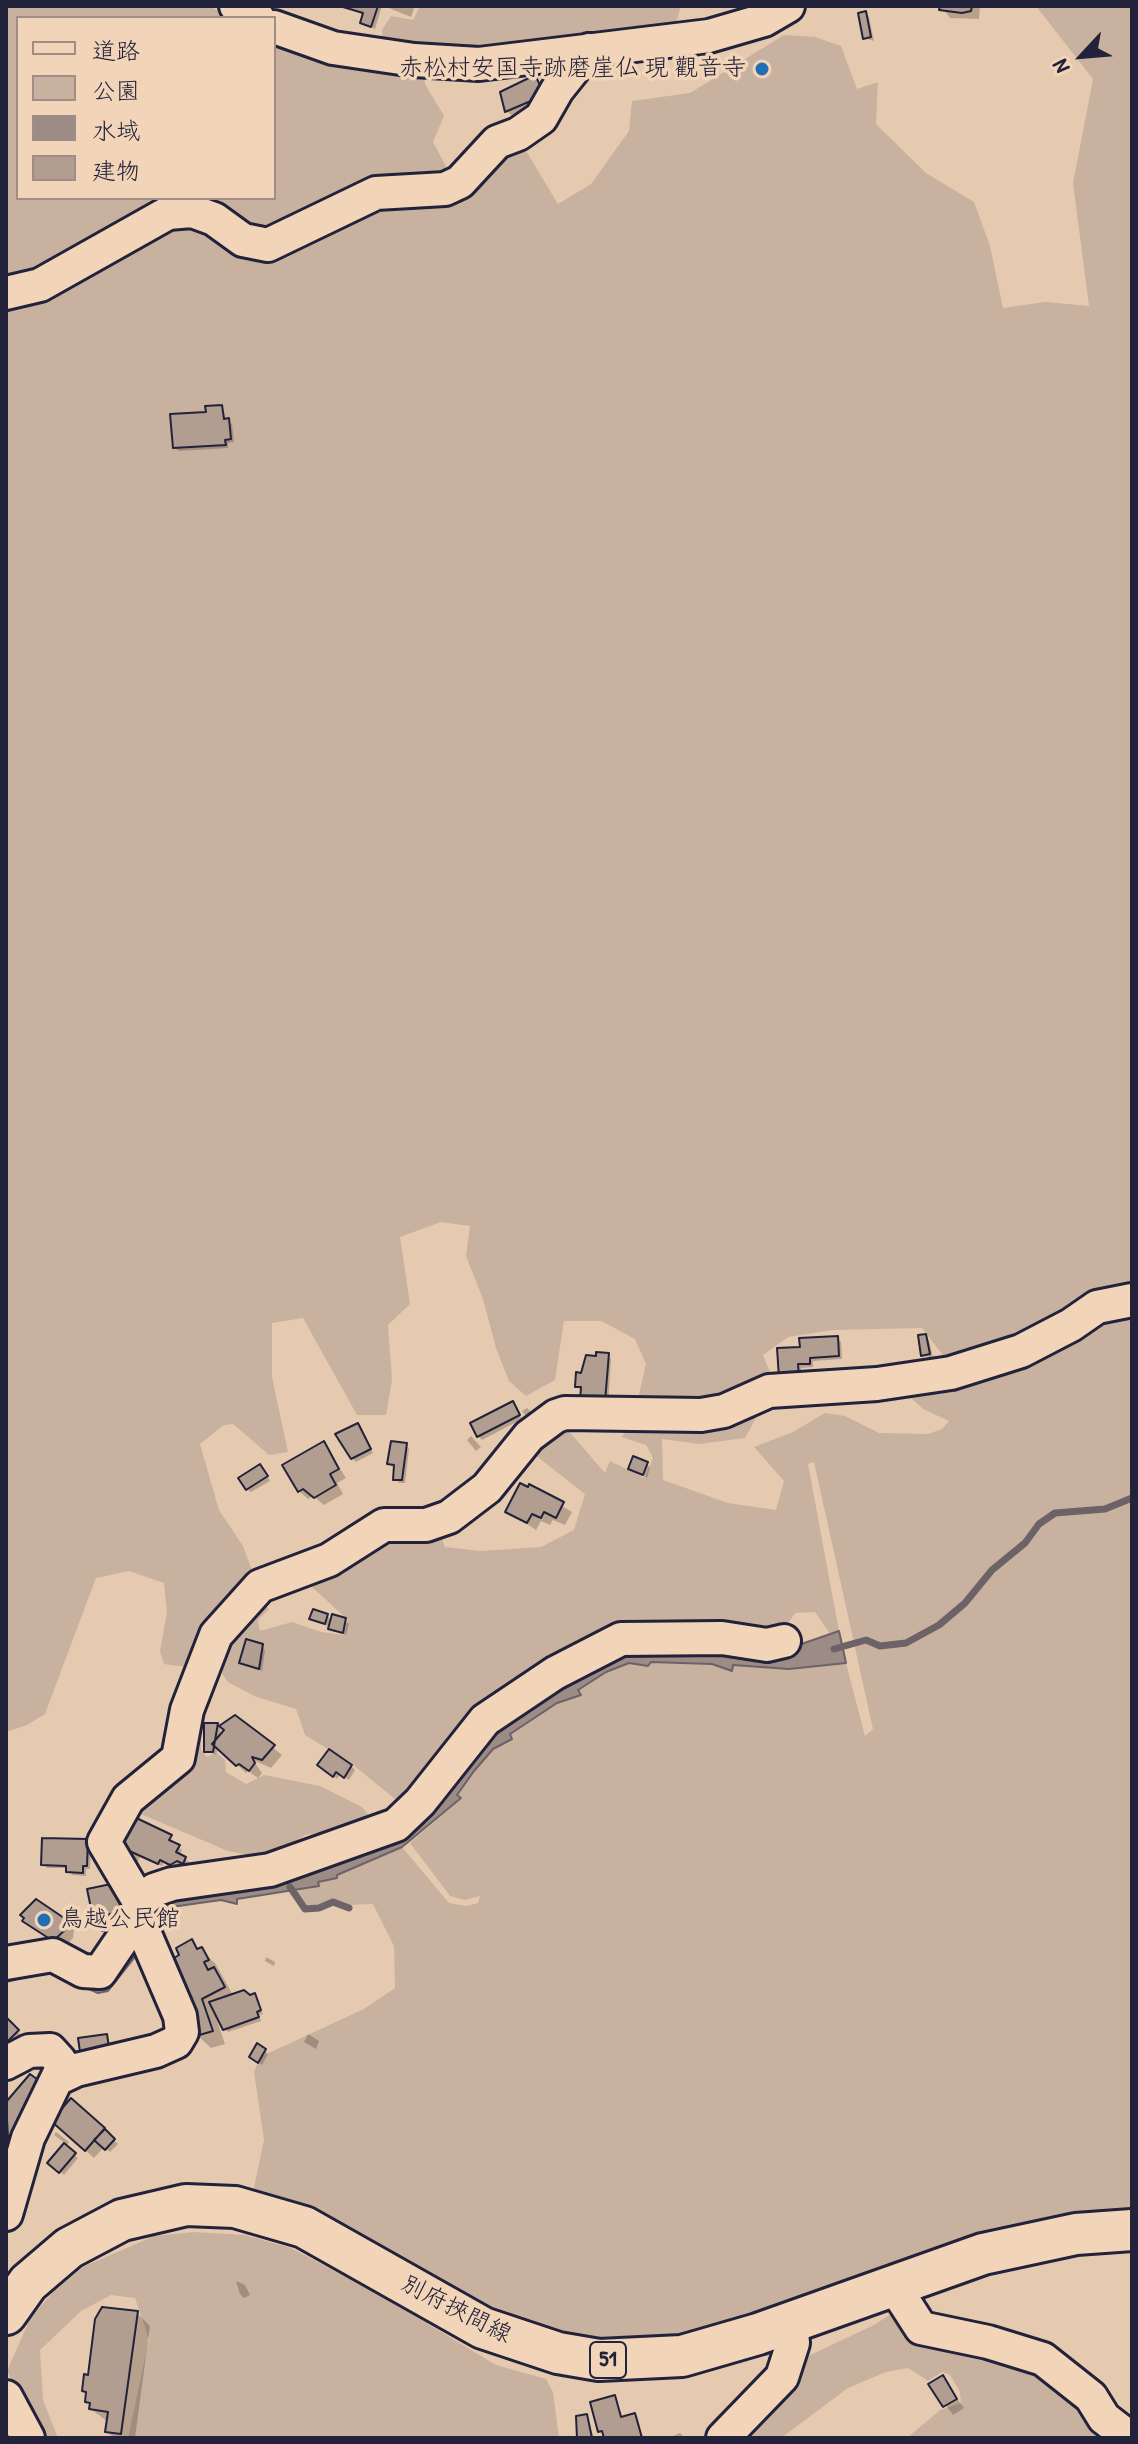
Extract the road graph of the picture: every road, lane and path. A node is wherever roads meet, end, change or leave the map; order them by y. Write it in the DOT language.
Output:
graph roads {
  1 [pos="236,6"];
  2 [pos="788,6"];
  3 [pos="254,16"];
  4 [pos="276,28"];
  5 [pos="589,50"];
  6 [pos="6,293"];
  7 [pos="1132,1300"];
  8 [pos="784,1641"];
  9 [pos="139,1922"];
  10 [pos="6,1963"];
  11 [pos="6,2063"];
  12 [pos="59,2078"];
  13 [pos="6,2214"];
  14 [pos="1132,2230"];
  15 [pos="894,2286"];
  16 [pos="6,2314"];
  17 [pos="791,2323"];
  18 [pos="6,2397"];
  19 [pos="28,2438"];
  20 [pos="723,2438"];
  21 [pos="1130,2438"];
  1 -- 3 [label="street"];
  2 -- 5 [label="street"];
  4 -- 5 [label="street"];
  5 -- 6 [label="street"];
  7 -- 9 [label="street"];
  8 -- 9 [label="street"];
  9 -- 10 [label="street"];
  9 -- 12 [label="street"];
  11 -- 12 [label="street"];
  12 -- 13 [label="street"];
  14 -- 15 [label="main road, 別府挾間線 / 51"];
  15 -- 17 [label="main road, 別府挾間線 / 51"];
  15 -- 21 [label="street"];
  16 -- 17 [label="main road, 別府挾間線 / 51"];
  17 -- 20 [label="street"];
  18 -- 19 [label="street"];
}
